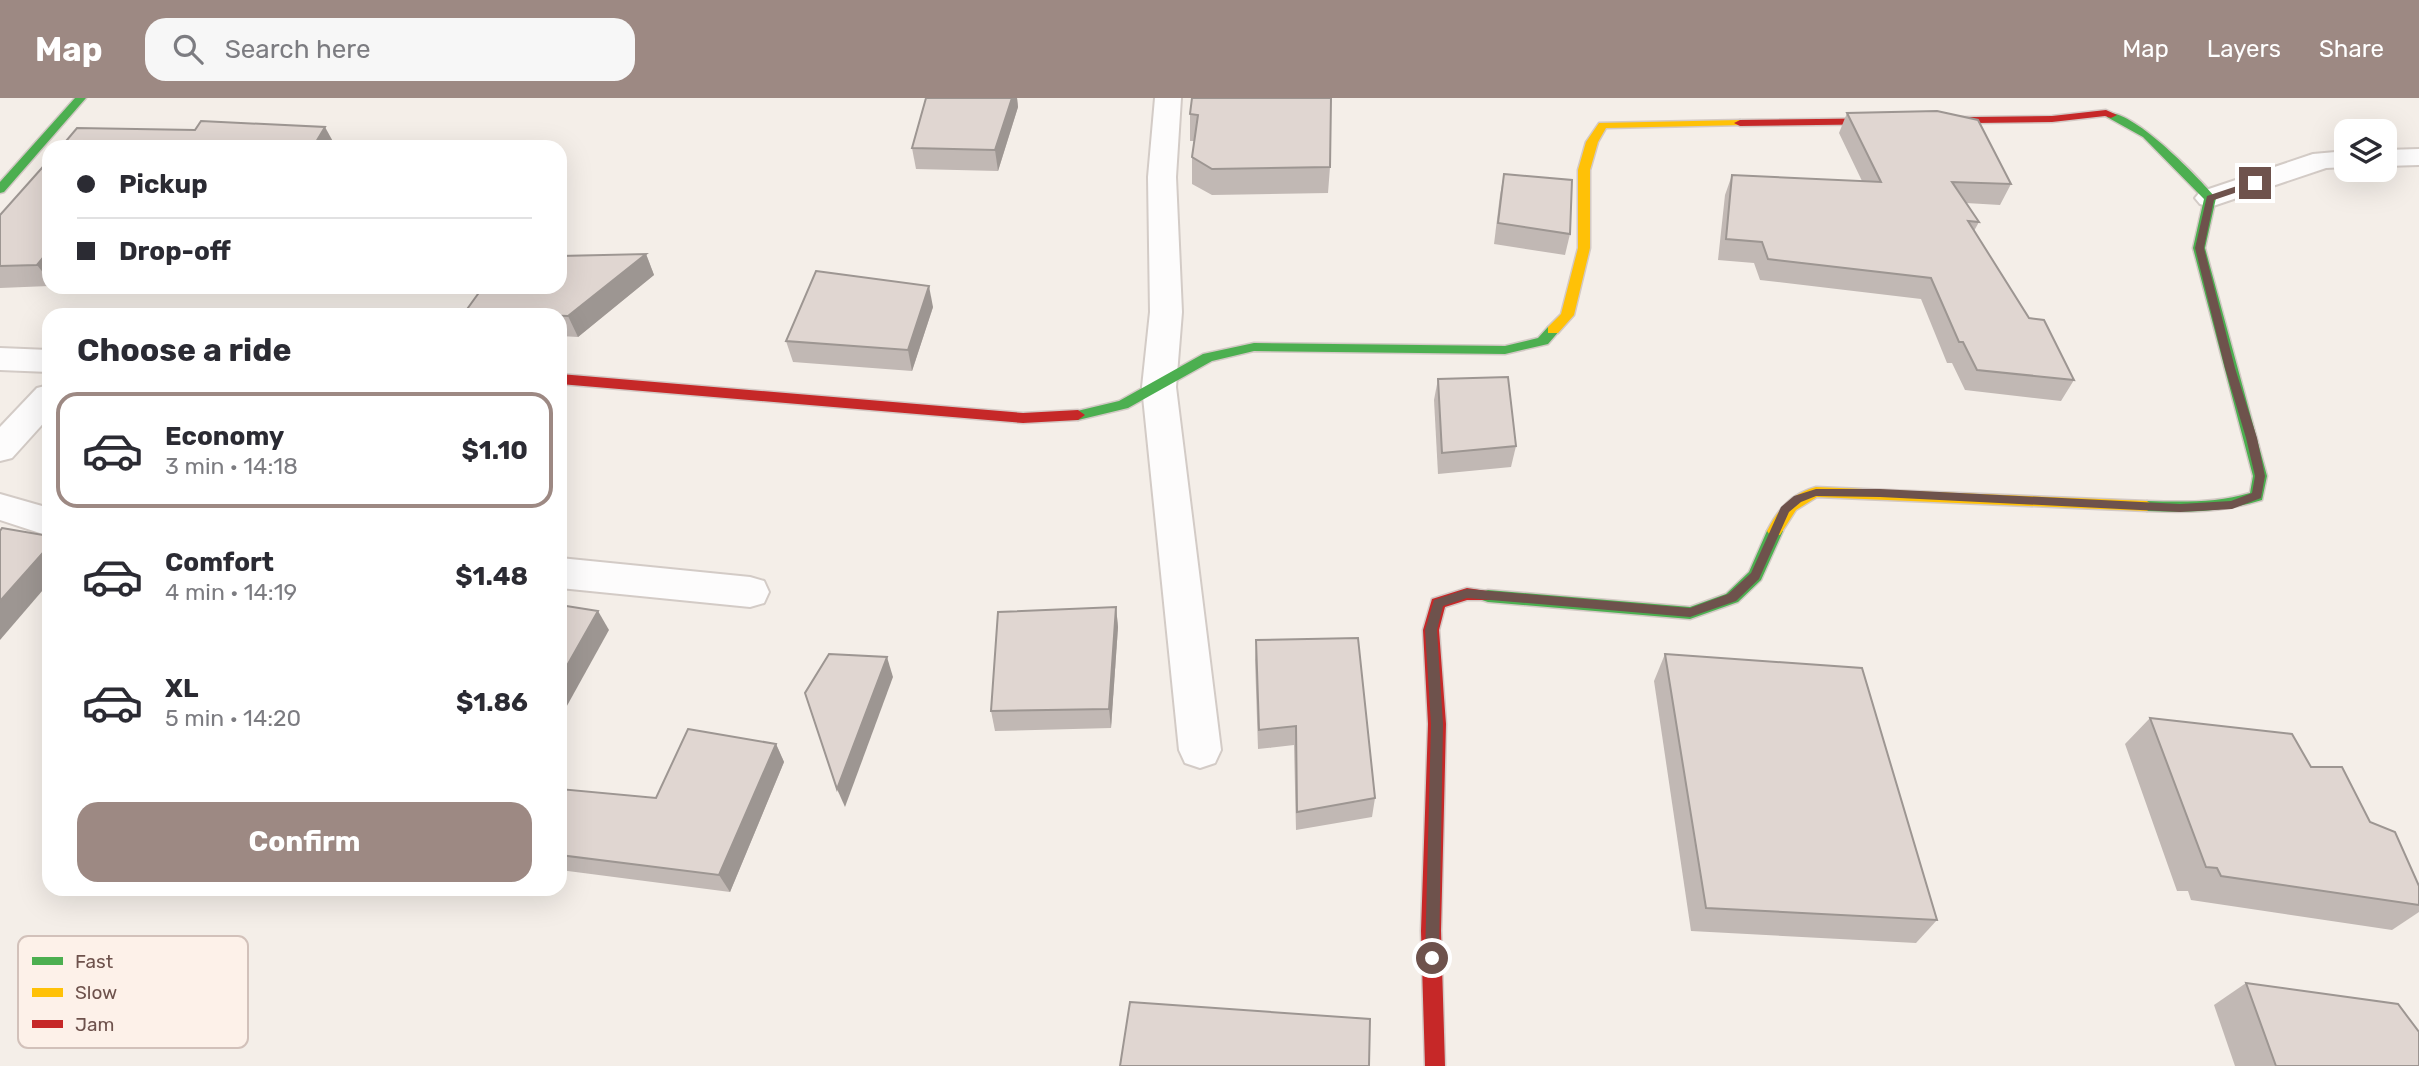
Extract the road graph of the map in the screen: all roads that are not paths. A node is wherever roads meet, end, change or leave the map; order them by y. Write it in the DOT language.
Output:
graph roads {
  1 [pos="81,98"];
  2 [pos="1168,98"];
  3 [pos="44,140"];
  4 [pos="42,142"];
  5 [pos="2419,157"];
  6 [pos="2397,158"];
  7 [pos="2334,160"];
  8 [pos="0,189"];
  9 [pos="2210,198"];
  10 [pos="0,359"];
  11 [pos="42,361"];
  12 [pos="567,380"];
  13 [pos="1159,387"];
  14 [pos="42,404"];
  15 [pos="0,449"];
  16 [pos="0,507"];
  17 [pos="42,520"];
  18 [pos="567,574"];
  19 [pos="750,592"];
  20 [pos="1200,750"];
  21 [pos="1435,1066"];
  1 -- 3 [label="street"];
  2 -- 13 [label="street"];
  4 -- 8 [label="street"];
  5 -- 6 [label="street"];
  7 -- 9 [label="street"];
  9 -- 13 [label="street"];
  9 -- 21 [label="street"];
  10 -- 11 [label="street"];
  12 -- 13 [label="street"];
  13 -- 20 [label="street"];
  14 -- 15 [label="street"];
  16 -- 17 [label="street"];
  18 -- 19 [label="street"];
}
